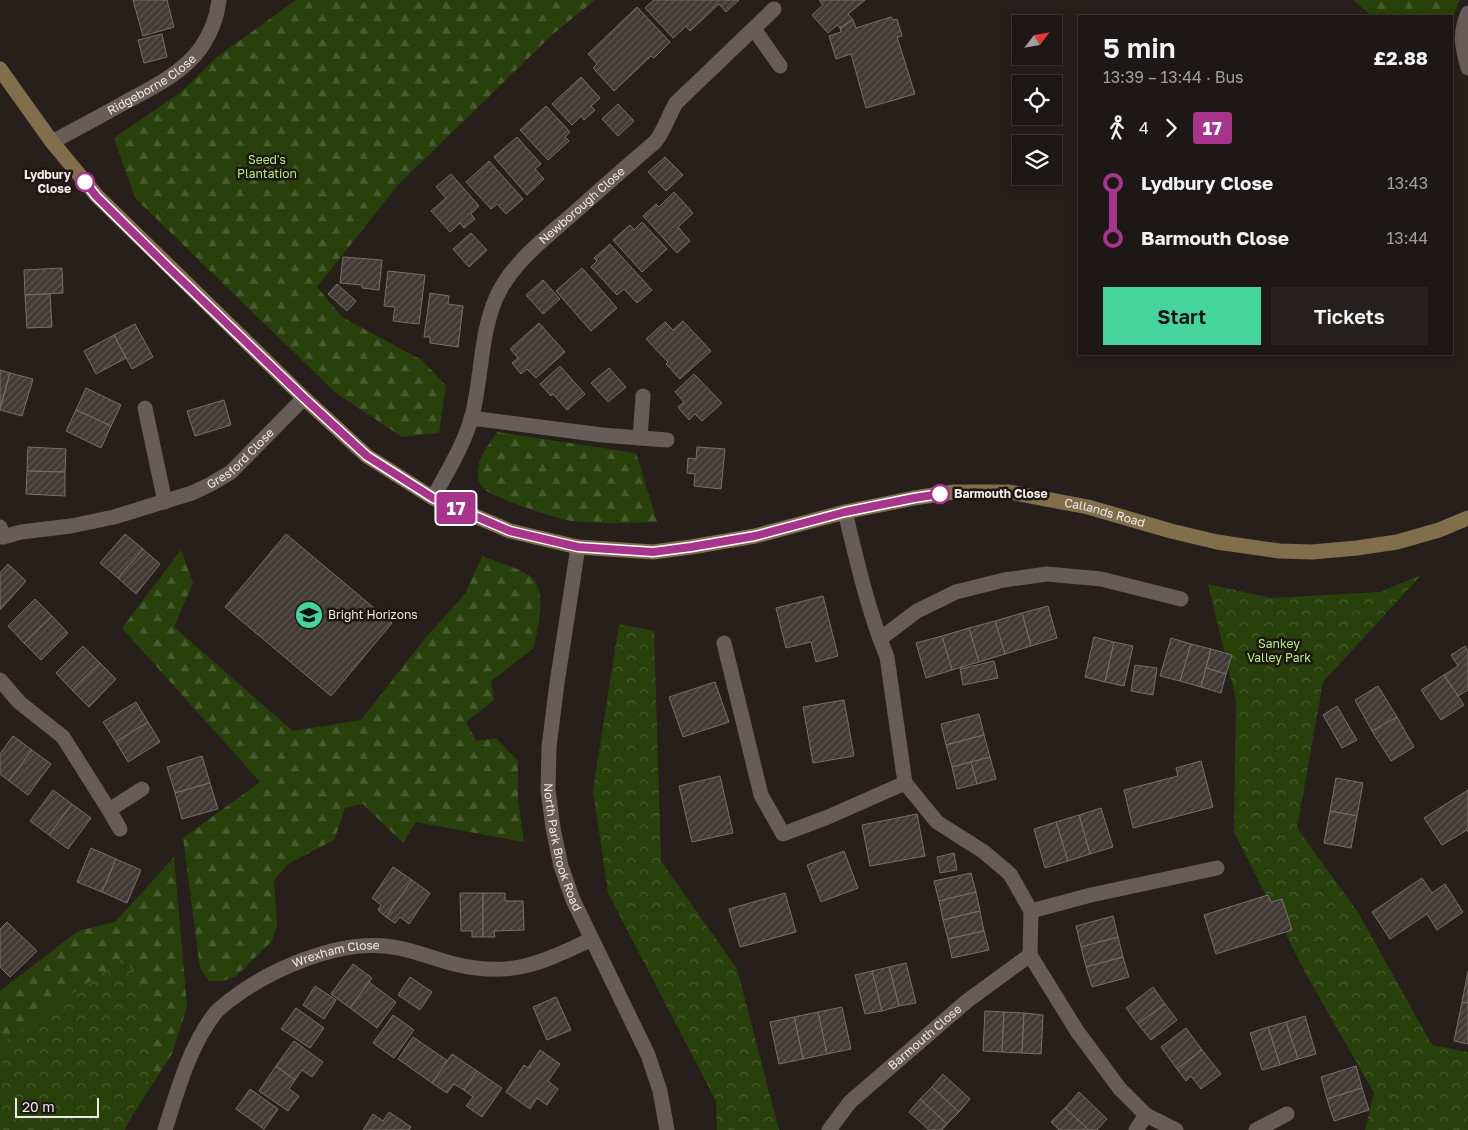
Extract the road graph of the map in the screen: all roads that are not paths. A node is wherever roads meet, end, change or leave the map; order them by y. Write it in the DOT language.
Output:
graph roads {
  1 [pos="219,0"];
  2 [pos="774,9"];
  3 [pos="1468,13"];
  4 [pos="754,28"];
  5 [pos="780,66"];
  6 [pos="1468,68"];
  7 [pos="0,69"];
  8 [pos="52,142"];
  9 [pos="643,396"];
  10 [pos="304,398"];
  11 [pos="146,408"];
  12 [pos="471,418"];
  13 [pos="640,438"];
  14 [pos="667,440"];
  15 [pos="433,498"];
  16 [pos="165,502"];
  17 [pos="845,512"];
  18 [pos="1468,518"];
  19 [pos="1,534"];
  20 [pos="578,547"];
  21 [pos="1181,600"];
  22 [pos="880,640"];
  23 [pos="724,643"];
  24 [pos="0,680"];
  25 [pos="905,783"];
  26 [pos="142,789"];
  27 [pos="109,810"];
  28 [pos="120,829"];
  29 [pos="1217,868"];
  30 [pos="1031,911"];
  31 [pos="592,939"];
  32 [pos="1030,955"];
  33 [pos="1287,1114"];
  34 [pos="1146,1115"];
  35 [pos="165,1130"];
  36 [pos="667,1130"];
  37 [pos="829,1130"];
  38 [pos="1136,1130"];
  39 [pos="1176,1130"];
  40 [pos="1256,1130"];
  1 -- 8 [label="street, Ridgeborne Close"];
  2 -- 4 [label="street, Newborough Close"];
  3 -- 6 [label="street"];
  4 -- 5 [label="street"];
  4 -- 12 [label="street, Newborough Close"];
  7 -- 8 [label="street, Callands Road"];
  8 -- 10 [label="street, Callands Road"];
  9 -- 13 [label="street"];
  10 -- 15 [label="street, Callands Road"];
  10 -- 16 [label="street, Gresford Close"];
  11 -- 16 [label="street"];
  12 -- 13 [label="street"];
  12 -- 15 [label="street, Newborough Close"];
  13 -- 14 [label="street"];
  15 -- 20 [label="street, Callands Road"];
  16 -- 19 [label="street, Gresford Close"];
  17 -- 18 [label="street, Callands Road"];
  17 -- 20 [label="street, Callands Road"];
  17 -- 22 [label="street"];
  20 -- 31 [label="street, North Park Brook Road"];
  21 -- 22 [label="street"];
  22 -- 25 [label="street"];
  23 -- 25 [label="street"];
  24 -- 27 [label="street"];
  25 -- 30 [label="street"];
  26 -- 27 [label="street"];
  27 -- 28 [label="street"];
  29 -- 30 [label="street"];
  30 -- 32 [label="street"];
  31 -- 35 [label="street, Wrexham Close"];
  31 -- 36 [label="street, North Park Brook Road"];
  32 -- 34 [label="street"];
  32 -- 37 [label="street, Barmouth Close"];
  33 -- 40 [label="street"];
  34 -- 38 [label="street"];
  34 -- 39 [label="street"];
}
